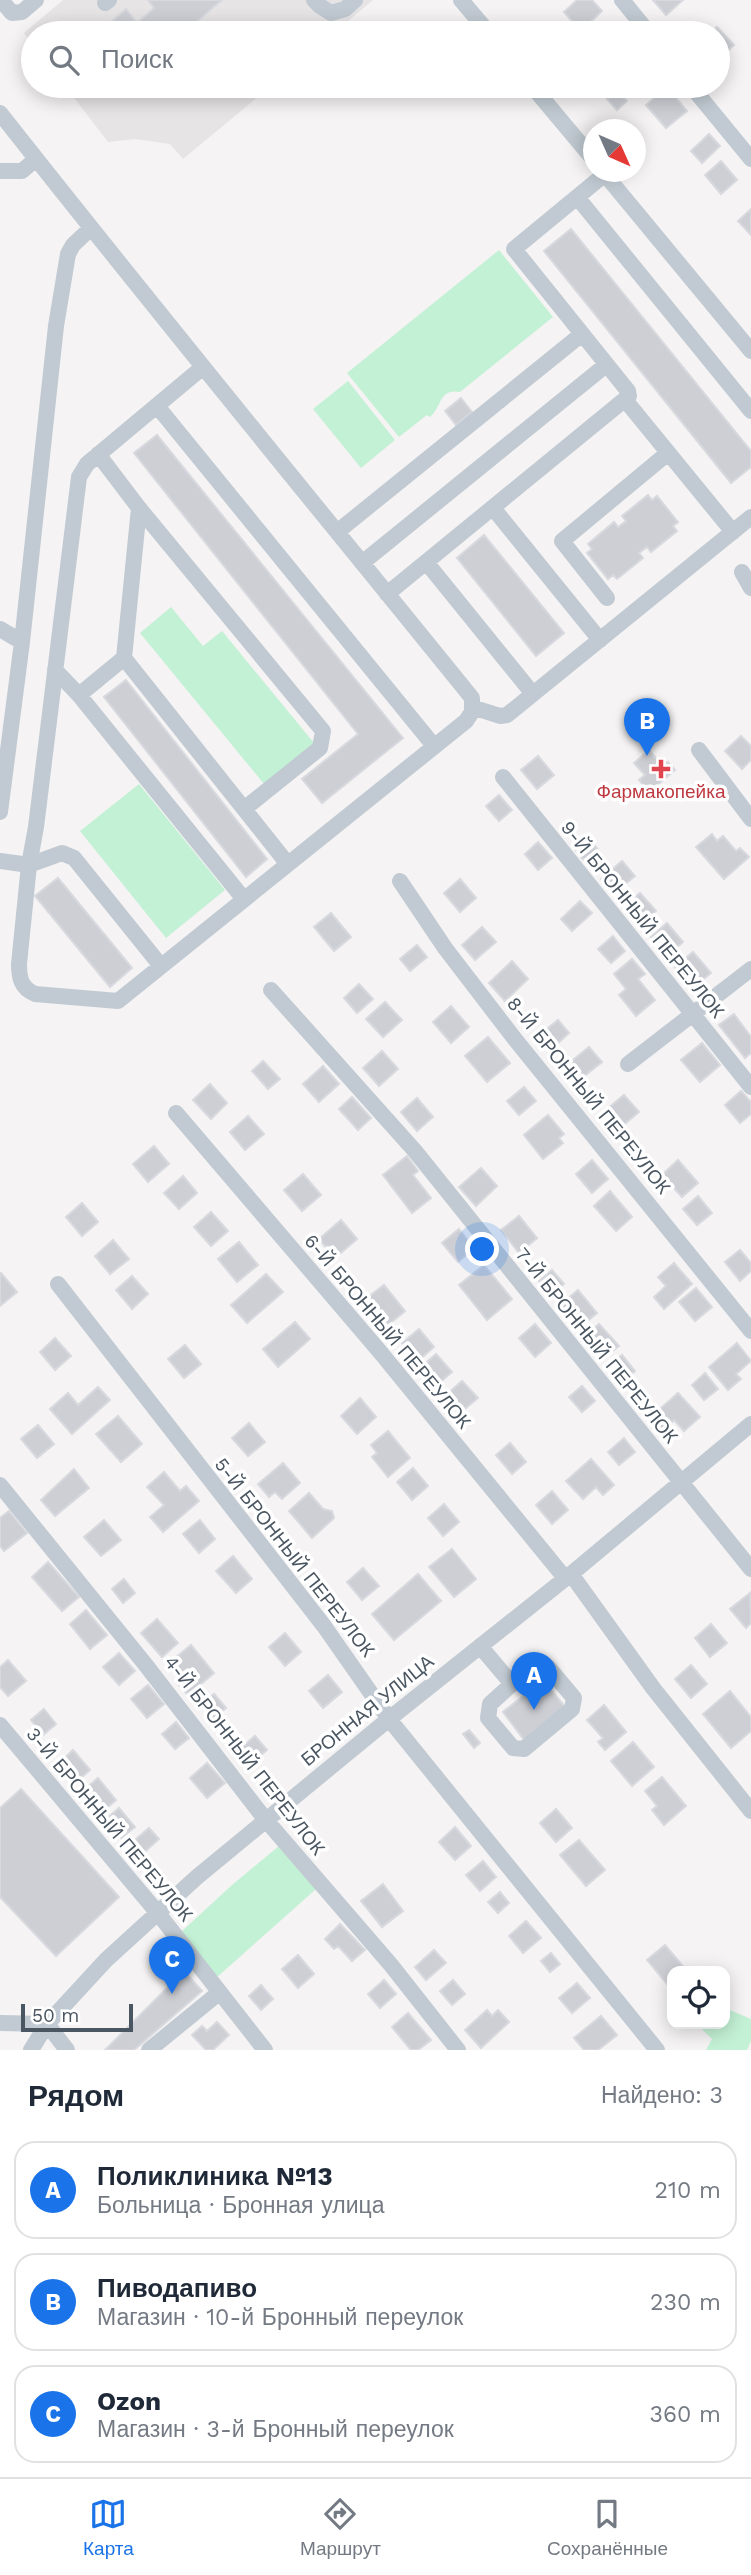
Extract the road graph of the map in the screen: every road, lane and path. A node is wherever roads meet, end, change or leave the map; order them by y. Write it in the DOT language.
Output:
graph roads {
  1 [pos="1,0"];
  2 [pos="36,0"];
  3 [pos="314,0"];
  4 [pos="355,0"];
  5 [pos="461,0"];
  6 [pos="622,0"];
  7 [pos="479,21"];
  8 [pos="639,21"];
  9 [pos="542,98"];
  10 [pos="701,98"];
  11 [pos="0,113"];
  12 [pos="583,148"];
  13 [pos="36,159"];
  14 [pos="751,159"];
  15 [pos="0,171"];
  16 [pos="594,182"];
  17 [pos="611,182"];
  18 [pos="577,197"];
  19 [pos="91,228"];
  20 [pos="582,334"];
  21 [pos="751,351"];
  22 [pos="606,365"];
  23 [pos="203,367"];
  24 [pos="626,401"];
  25 [pos="157,406"];
  26 [pos="751,411"];
  27 [pos="668,453"];
  28 [pos="99,454"];
  29 [pos="139,508"];
  30 [pos="493,508"];
  31 [pos="751,517"];
  32 [pos="337,532"];
  33 [pos="733,532"];
  34 [pos="426,562"];
  35 [pos="362,563"];
  36 [pos="742,572"];
  37 [pos="751,588"];
  38 [pos="387,594"];
  39 [pos="607,598"];
  40 [pos="0,629"];
  41 [pos="600,640"];
  42 [pos="22,642"];
  43 [pos="124,658"];
  44 [pos="55,670"];
  45 [pos="0,671"];
  46 [pos="17,671"];
  47 [pos="533,694"];
  48 [pos="79,695"];
  49 [pos="472,707"];
  50 [pos="434,746"];
  51 [pos="699,750"];
  52 [pos="503,777"];
  53 [pos="244,809"];
  54 [pos="0,812"];
  55 [pos="751,819"];
  56 [pos="0,861"];
  57 [pos="287,863"];
  58 [pos="29,865"];
  59 [pos="400,881"];
  60 [pos="243,898"];
  61 [pos="161,966"];
  62 [pos="751,969"];
  63 [pos="271,990"];
  64 [pos="692,1014"];
  65 [pos="628,1064"];
  66 [pos="751,1087"];
  67 [pos="176,1113"];
  68 [pos="58,1284"];
  69 [pos="751,1331"];
  70 [pos="751,1424"];
  71 [pos="680,1483"];
  72 [pos="0,1485"];
  73 [pos="751,1569"];
  74 [pos="568,1576"];
  75 [pos="480,1646"];
  76 [pos="512,1684"];
  77 [pos="389,1719"];
  78 [pos="0,1725"];
  79 [pos="751,1811"];
  80 [pos="265,1819"];
  81 [pos="157,1912"];
  82 [pos="220,1992"];
  83 [pos="0,2023"];
  84 [pos="47,2024"];
  85 [pos="31,2050"];
  86 [pos="68,2050"];
  87 [pos="149,2050"];
  88 [pos="265,2050"];
  89 [pos="458,2050"];
  90 [pos="657,2050"];
  1 -- 2 [label="street"];
  3 -- 4 [label="street"];
  5 -- 7 [label="street"];
  6 -- 8 [label="street"];
  9 -- 12 [label="street"];
  10 -- 14 [label="street"];
  11 -- 13 [label="street"];
  13 -- 15 [label="street"];
  13 -- 19 [label="street"];
  16 -- 18 [label="street"];
  17 -- 21 [label="street"];
  18 -- 20 [label="street"];
  18 -- 26 [label="street"];
  19 -- 23 [label="street"];
  19 -- 42 [label="street"];
  20 -- 22 [label="street"];
  20 -- 32 [label="street"];
  22 -- 24 [label="street"];
  22 -- 35 [label="street"];
  23 -- 25 [label="street"];
  23 -- 32 [label="street"];
  24 -- 27 [label="street"];
  24 -- 30 [label="street"];
  25 -- 28 [label="street"];
  25 -- 50 [label="street"];
  27 -- 33 [label="street"];
  27 -- 39 [label="street"];
  28 -- 29 [label="street"];
  28 -- 44 [label="street"];
  29 -- 43 [label="street"];
  29 -- 53 [label="street"];
  30 -- 34 [label="street"];
  30 -- 41 [label="street"];
  31 -- 33 [label="street"];
  32 -- 35 [label="street"];
  33 -- 41 [label="street"];
  34 -- 38 [label="street"];
  34 -- 47 [label="street"];
  35 -- 38 [label="street"];
  36 -- 37 [label="street"];
  38 -- 49 [label="street"];
  40 -- 42 [label="street"];
  41 -- 47 [label="street"];
  42 -- 46 [label="street"];
  43 -- 48 [label="street"];
  43 -- 53 [label="street"];
  44 -- 48 [label="street"];
  44 -- 58 [label="street"];
  45 -- 46 [label="street"];
  46 -- 54 [label="street"];
  47 -- 49 [label="street"];
  48 -- 60 [label="street"];
  49 -- 50 [label="street"];
  50 -- 57 [label="street"];
  51 -- 55 [label="street"];
  52 -- 64 [label="street, 9-Й БРОННЫЙ ПЕРЕУЛОК"];
  53 -- 57 [label="street"];
  56 -- 58 [label="street"];
  57 -- 60 [label="street"];
  58 -- 61 [label="street"];
  58 -- 61 [label="street"];
  59 -- 69 [label="street, 8-Й БРОННЫЙ ПЕРЕУЛОК"];
  60 -- 61 [label="street"];
  62 -- 64 [label="street"];
  63 -- 71 [label="street, 7-Й БРОННЫЙ ПЕРЕУЛОК"];
  64 -- 65 [label="street"];
  64 -- 66 [label="street, 9-Й БРОННЫЙ ПЕРЕУЛОК"];
  67 -- 74 [label="street, 6-Й БРОННЫЙ ПЕРЕУЛОК"];
  68 -- 77 [label="street, 5-Й БРОННЫЙ ПЕРЕУЛОК"];
  70 -- 71 [label="street, БРОННАЯ УЛИЦА"];
  71 -- 73 [label="street, 7-Й БРОННЫЙ ПЕРЕУЛОК"];
  71 -- 74 [label="street, БРОННАЯ УЛИЦА"];
  72 -- 80 [label="street, 4-Й БРОННЫЙ ПЕРЕУЛОК"];
  74 -- 75 [label="street, БРОННАЯ УЛИЦА"];
  74 -- 79 [label="street, 6-Й БРОННЫЙ ПЕРЕУЛОК"];
  75 -- 76 [label="street"];
  75 -- 77 [label="street, БРОННАЯ УЛИЦА"];
  76 -- 76 [label="street"];
  77 -- 80 [label="street, БРОННАЯ УЛИЦА"];
  77 -- 90 [label="street, 5-Й БРОННЫЙ ПЕРЕУЛОК"];
  78 -- 81 [label="street, 3-Й БРОННЫЙ ПЕРЕУЛОК"];
  80 -- 81 [label="street, БРОННАЯ УЛИЦА"];
  80 -- 89 [label="street, 4-Й БРОННЫЙ ПЕРЕУЛОК"];
  81 -- 82 [label="street, 3-Й БРОННЫЙ ПЕРЕУЛОК"];
  81 -- 84 [label="street, БРОННАЯ УЛИЦА"];
  82 -- 87 [label="street"];
  82 -- 88 [label="street, 3-Й БРОННЫЙ ПЕРЕУЛОК"];
  83 -- 84 [label="street"];
  84 -- 85 [label="street, БРОННАЯ УЛИЦА"];
  84 -- 86 [label="street"];
}
